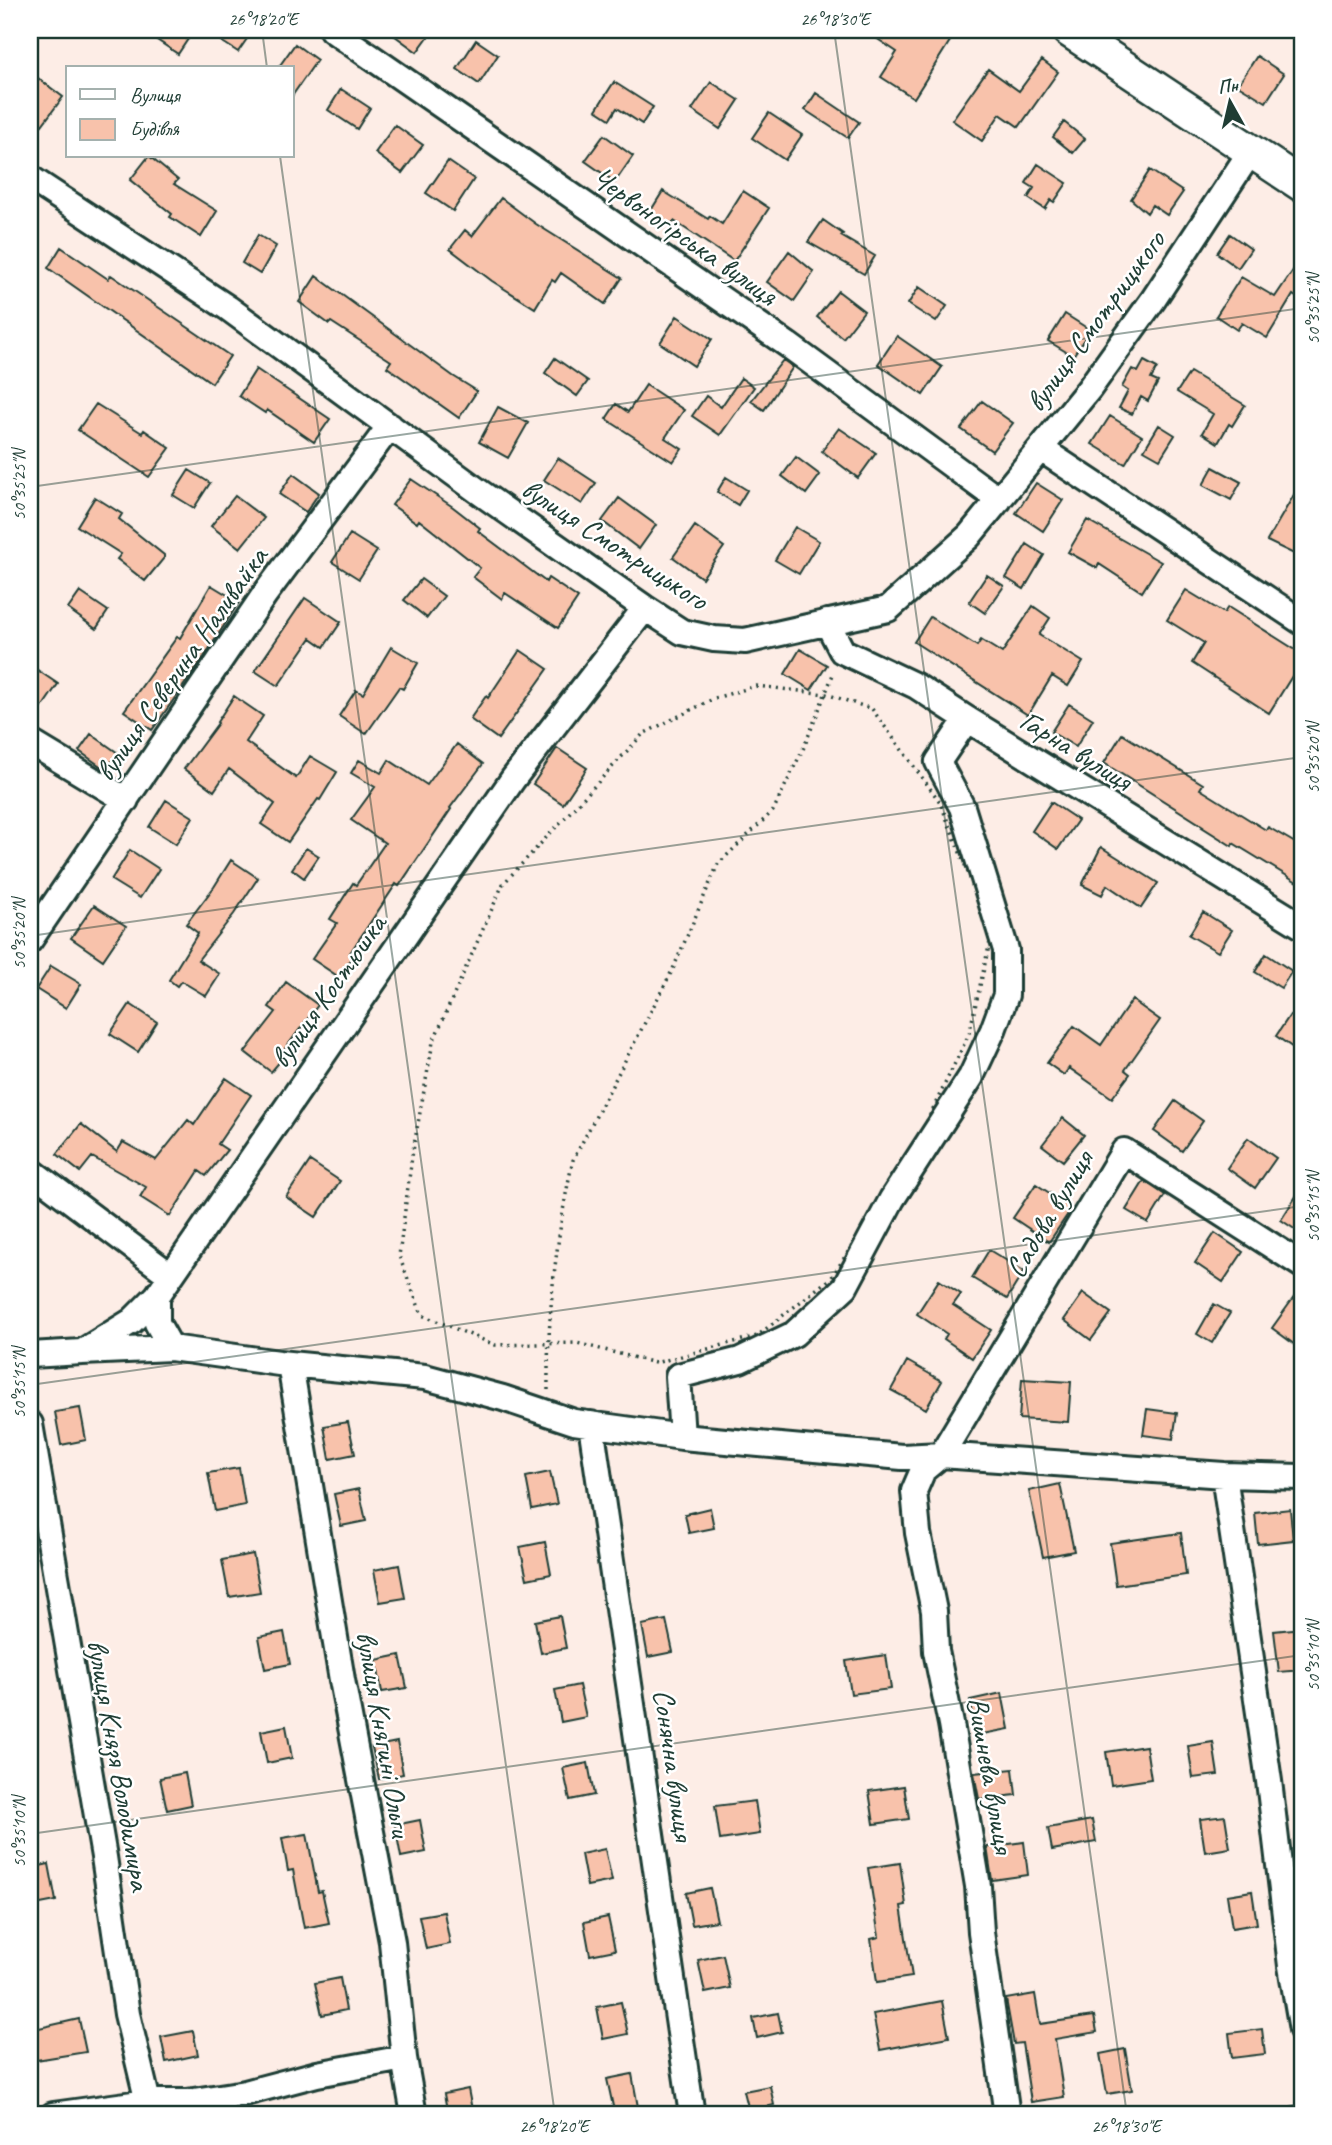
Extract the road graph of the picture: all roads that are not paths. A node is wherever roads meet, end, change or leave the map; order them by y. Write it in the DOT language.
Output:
graph roads {
  1 [pos="332,30"];
  2 [pos="1068,30"];
  3 [pos="1251,151"];
  4 [pos="30,178"];
  5 [pos="1302,186"];
  6 [pos="390,426"];
  7 [pos="1041,449"];
  8 [pos="999,500"];
  9 [pos="645,608"];
  10 [pos="827,622"];
  11 [pos="1302,622"];
  12 [pos="967,719"];
  13 [pos="30,742"];
  14 [pos="126,800"];
  15 [pos="1302,926"];
  16 [pos="30,940"];
  17 [pos="30,1170"];
  18 [pos="1302,1265"];
  19 [pos="164,1285"];
  20 [pos="171,1348"];
  21 [pos="82,1352"];
  22 [pos="30,1355"];
  23 [pos="290,1364"];
  24 [pos="30,1424"];
  25 [pos="591,1424"];
  26 [pos="682,1437"];
  27 [pos="941,1455"];
  28 [pos="1224,1475"];
  29 [pos="1302,1477"];
  30 [pos="1302,2030"];
  31 [pos="404,2058"];
  32 [pos="149,2108"];
  33 [pos="53,2115"];
  34 [pos="414,2115"];
  35 [pos="692,2115"];
  36 [pos="1007,2115"];
  1 -- 8 [label="street, Червоногірська вулиця"];
  2 -- 3 [label="main road"];
  3 -- 5 [label="main road"];
  3 -- 7 [label="street, вулиця Смотрицького"];
  4 -- 6 [label="street, вулиця Смотрицького"];
  6 -- 9 [label="street, вулиця Смотрицького"];
  6 -- 14 [label="street, вулиця Северина Наливайка"];
  7 -- 8 [label="street, вулиця Смотрицького"];
  7 -- 11 [label="street"];
  8 -- 10 [label="street, вулиця Смотрицького"];
  9 -- 10 [label="street, вулиця Смотрицького"];
  9 -- 19 [label="street, вулиця Костюшка"];
  10 -- 12 [label="street, Гарна вулиця"];
  12 -- 15 [label="street, Гарна вулиця"];
  12 -- 26 [label="street"];
  13 -- 14 [label="street"];
  14 -- 16 [label="street, вулиця Северина Наливайка"];
  17 -- 19 [label="street"];
  18 -- 27 [label="street, Садова вулиця"];
  19 -- 20 [label="street"];
  19 -- 21 [label="street, вулиця Костюшка"];
  20 -- 21 [label="street"];
  20 -- 23 [label="street"];
  21 -- 22 [label="street, вулиця Костюшка"];
  23 -- 25 [label="street"];
  23 -- 31 [label="street, вулиця Княгині Ольги"];
  24 -- 32 [label="street, вулиця Князя Володимира"];
  25 -- 26 [label="street"];
  25 -- 35 [label="street, Сонячна вулиця"];
  26 -- 27 [label="street"];
  27 -- 28 [label="street"];
  27 -- 36 [label="street, Вишнева вулиця"];
  28 -- 29 [label="street"];
  28 -- 30 [label="street"];
  31 -- 32 [label="street"];
  31 -- 34 [label="street, вулиця Княгині Ольги"];
  32 -- 33 [label="street"];
}
